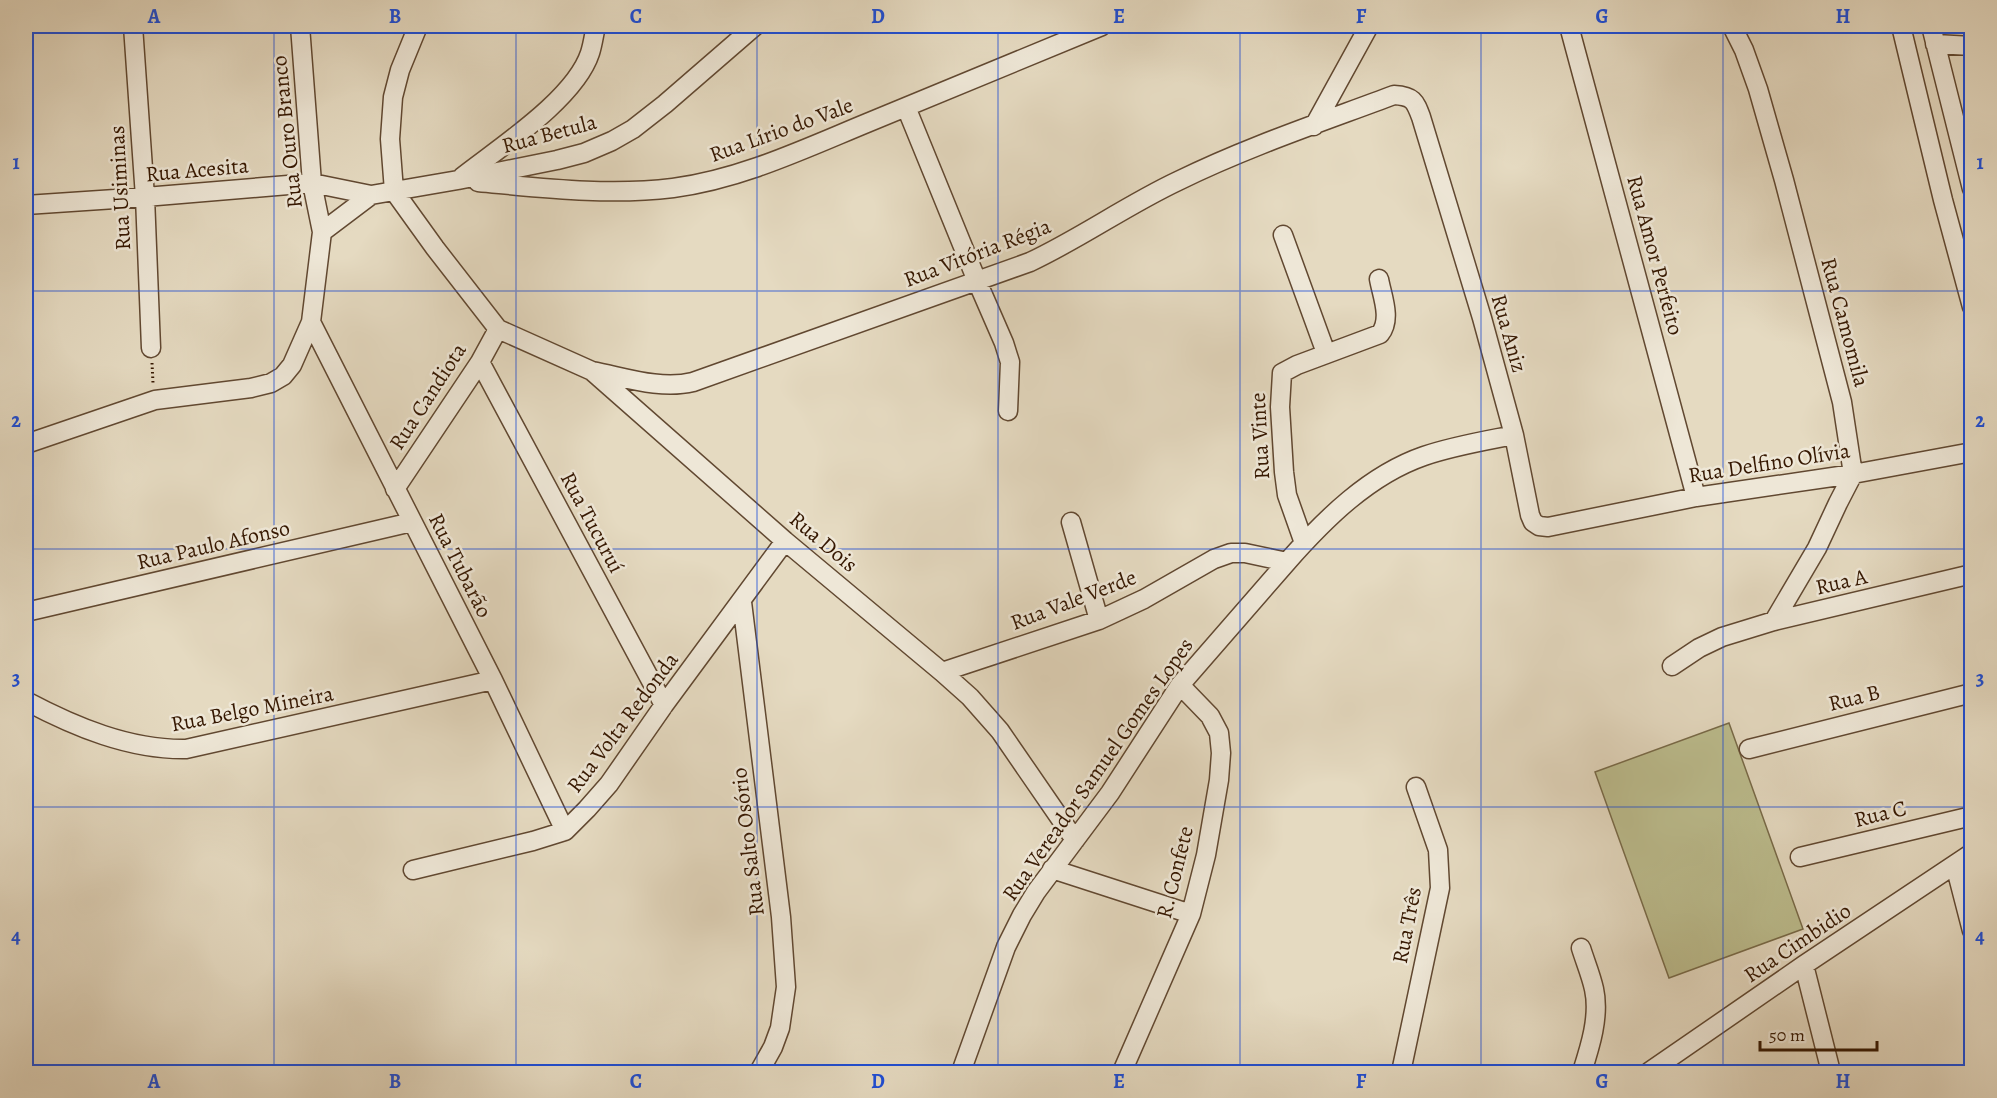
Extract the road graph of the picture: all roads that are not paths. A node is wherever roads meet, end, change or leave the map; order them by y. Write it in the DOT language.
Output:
graph roads {
  1 [pos="133,26"];
  2 [pos="300,26"];
  3 [pos="418,26"];
  4 [pos="596,26"];
  5 [pos="755,26"];
  6 [pos="1102,26"];
  7 [pos="1369,26"];
  8 [pos="1569,26"];
  9 [pos="1731,26"];
  10 [pos="1901,26"];
  11 [pos="1931,26"];
  12 [pos="1935,44"];
  13 [pos="1971,46"];
  14 [pos="906,107"];
  15 [pos="1421,117"];
  16 [pos="1314,126"];
  17 [pos="458,180"];
  18 [pos="312,183"];
  19 [pos="1971,189"];
  20 [pos="394,191"];
  21 [pos="371,195"];
  22 [pos="145,197"];
  23 [pos="26,205"];
  24 [pos="322,232"];
  25 [pos="1282,235"];
  26 [pos="1379,279"];
  27 [pos="976,281"];
  28 [pos="1971,307"];
  29 [pos="310,322"];
  30 [pos="498,329"];
  31 [pos="151,348"];
  32 [pos="1326,353"];
  33 [pos="480,362"];
  34 [pos="592,370"];
  35 [pos="1008,411"];
  36 [pos="1514,435"];
  37 [pos="26,444"];
  38 [pos="1971,452"];
  39 [pos="1853,474"];
  40 [pos="395,489"];
  41 [pos="1696,497"];
  42 [pos="412,522"];
  43 [pos="1071,522"];
  44 [pos="1574,523"];
  45 [pos="785,541"];
  46 [pos="1304,543"];
  47 [pos="1287,562"];
  48 [pos="1971,574"];
  49 [pos="742,602"];
  50 [pos="26,612"];
  51 [pos="1099,620"];
  52 [pos="1774,621"];
  53 [pos="1672,666"];
  54 [pos="942,672"];
  55 [pos="493,680"];
  56 [pos="1180,685"];
  57 [pos="1971,693"];
  58 [pos="26,701"];
  59 [pos="664,705"];
  60 [pos="1749,749"];
  61 [pos="1416,787"];
  62 [pos="1971,816"];
  63 [pos="565,831"];
  64 [pos="1075,840"];
  65 [pos="1971,853"];
  66 [pos="1800,857"];
  67 [pos="1955,865"];
  68 [pos="1052,869"];
  69 [pos="413,870"];
  70 [pos="1191,914"];
  71 [pos="1971,932"];
  72 [pos="1581,948"];
  73 [pos="1804,965"];
  74 [pos="1655,1071"];
  75 [pos="759,1072"];
  76 [pos="961,1072"];
  77 [pos="1122,1072"];
  78 [pos="1401,1072"];
  79 [pos="1582,1072"];
  80 [pos="1831,1072"];
  1 -- 22 [label="street, Rua Usiminas"];
  2 -- 18 [label="street, Rua Ouro Branco"];
  3 -- 20 [label="street"];
  4 -- 17 [label="street"];
  5 -- 17 [label="street, Rua Betula"];
  6 -- 14 [label="street, Rua Lírio do Vale"];
  7 -- 16 [label="street"];
  8 -- 41 [label="street, Rua Amor Perfeito"];
  9 -- 39 [label="street, Rua Camomila"];
  10 -- 28 [label="street"];
  11 -- 12 [label="street"];
  12 -- 13 [label="street"];
  12 -- 19 [label="street"];
  14 -- 17 [label="street, Rua Lírio do Vale"];
  14 -- 27 [label="street"];
  15 -- 16 [label="street, Rua Vitória Régia"];
  15 -- 36 [label="street, Rua Aniz"];
  16 -- 27 [label="street, Rua Vitória Régia"];
  17 -- 20 [label="street"];
  18 -- 21 [label="street, Rua Acesita"];
  18 -- 22 [label="street, Rua Acesita"];
  18 -- 24 [label="street, Rua Ouro Branco"];
  20 -- 21 [label="street"];
  20 -- 30 [label="street"];
  21 -- 24 [label="street, Rua Ouro Branco"];
  22 -- 23 [label="street, Rua Acesita"];
  22 -- 31 [label="street, Rua Usiminas"];
  24 -- 29 [label="street, Rua Ouro Branco"];
  25 -- 32 [label="street"];
  26 -- 32 [label="street, Rua Vinte"];
  27 -- 34 [label="street, Rua Vitória Régia"];
  27 -- 35 [label="street"];
  29 -- 37 [label="street, Rua Ouro Branco"];
  29 -- 40 [label="street, Rua Tubarão"];
  30 -- 33 [label="street, Rua Candiota"];
  30 -- 34 [label="street, Rua Dois"];
  32 -- 46 [label="street, Rua Vinte"];
  33 -- 40 [label="street, Rua Candiota"];
  33 -- 59 [label="street, Rua Tucuruí"];
  34 -- 45 [label="street, Rua Dois"];
  36 -- 44 [label="street, Rua Aniz"];
  36 -- 46 [label="street, Rua Vereador Samuel Gomes Lopes"];
  38 -- 39 [label="street, Rua Delfino Olívia"];
  39 -- 41 [label="street, Rua Delfino Olívia"];
  39 -- 52 [label="street"];
  40 -- 42 [label="street, Rua Tubarão"];
  41 -- 44 [label="street, Rua Delfino Olívia"];
  42 -- 50 [label="street, Rua Paulo Afonso"];
  42 -- 55 [label="street, Rua Tubarão"];
  43 -- 51 [label="street"];
  45 -- 49 [label="street, Rua Volta Redonda"];
  45 -- 54 [label="street, Rua Dois"];
  46 -- 47 [label="street, Rua Vereador Samuel Gomes Lopes"];
  47 -- 51 [label="street, Rua Vale Verde"];
  47 -- 56 [label="street, Rua Vereador Samuel Gomes Lopes"];
  48 -- 52 [label="street, Rua A"];
  49 -- 59 [label="street, Rua Volta Redonda"];
  49 -- 75 [label="street, Rua Salto Osório"];
  51 -- 54 [label="street, Rua Vale Verde"];
  52 -- 53 [label="street, Rua A"];
  54 -- 64 [label="street, Rua Dois"];
  55 -- 58 [label="street, Rua Belgo Mineira"];
  55 -- 63 [label="street, Rua Tubarão"];
  56 -- 64 [label="street, Rua Vereador Samuel Gomes Lopes"];
  56 -- 70 [label="street, R. Confete"];
  57 -- 60 [label="street, Rua B"];
  59 -- 63 [label="street, Rua Volta Redonda"];
  61 -- 78 [label="street, Rua Três"];
  62 -- 66 [label="street, Rua C"];
  63 -- 69 [label="street, Rua Volta Redonda"];
  64 -- 68 [label="street, Rua Vereador Samuel Gomes Lopes"];
  65 -- 67 [label="street, Rua Cimbidio"];
  67 -- 71 [label="street"];
  67 -- 73 [label="street, Rua Cimbidio"];
  68 -- 70 [label="street"];
  68 -- 76 [label="street, Rua Vereador Samuel Gomes Lopes"];
  70 -- 77 [label="street, R. Confete"];
  72 -- 79 [label="street"];
  73 -- 74 [label="street, Rua Cimbidio"];
  73 -- 80 [label="street"];
}
